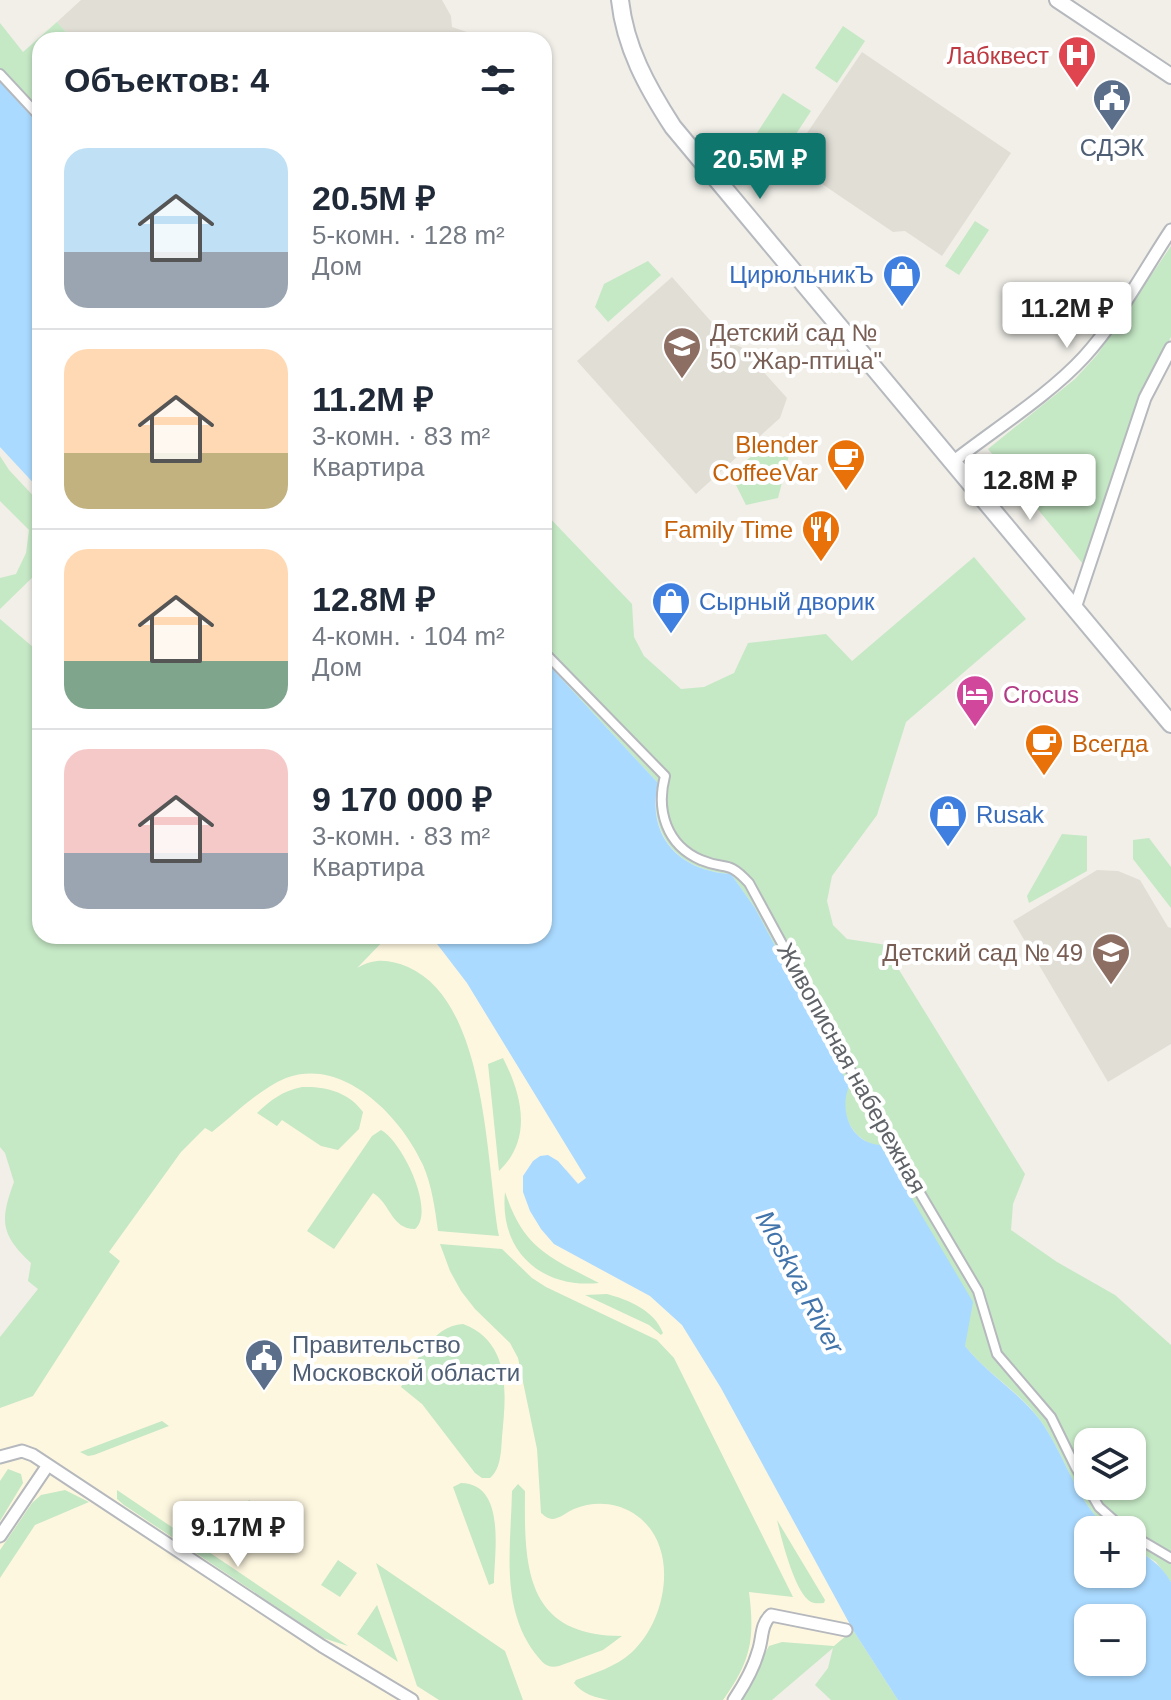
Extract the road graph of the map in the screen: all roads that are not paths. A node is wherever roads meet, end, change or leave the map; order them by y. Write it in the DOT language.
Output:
graph roads {
  1 [pos="620,0"];
  2 [pos="1057,0"];
  3 [pos="0,74"];
  4 [pos="1171,76"];
  5 [pos="32,108"];
  6 [pos="1171,230"];
  7 [pos="1171,348"];
  8 [pos="954,461"];
  9 [pos="1075,608"];
  10 [pos="552,660"];
  11 [pos="1171,724"];
  12 [pos="0,1457"];
  13 [pos="48,1465"];
  14 [pos="1109,1516"];
  15 [pos="0,1536"];
  16 [pos="1146,1543"];
  17 [pos="1171,1558"];
  18 [pos="846,1630"];
  19 [pos="412,1700"];
  20 [pos="734,1700"];
  1 -- 8 [label="main road"];
  2 -- 4 [label="street"];
  3 -- 5 [label="street"];
  6 -- 8 [label="street"];
  7 -- 9 [label="street"];
  8 -- 9 [label="main road"];
  9 -- 11 [label="main road"];
  10 -- 14 [label="street, Живописная набережная"];
  12 -- 13 [label="street"];
  13 -- 15 [label="street"];
  13 -- 19 [label="street"];
  16 -- 17 [label="street"];
  18 -- 20 [label="street"];
}
